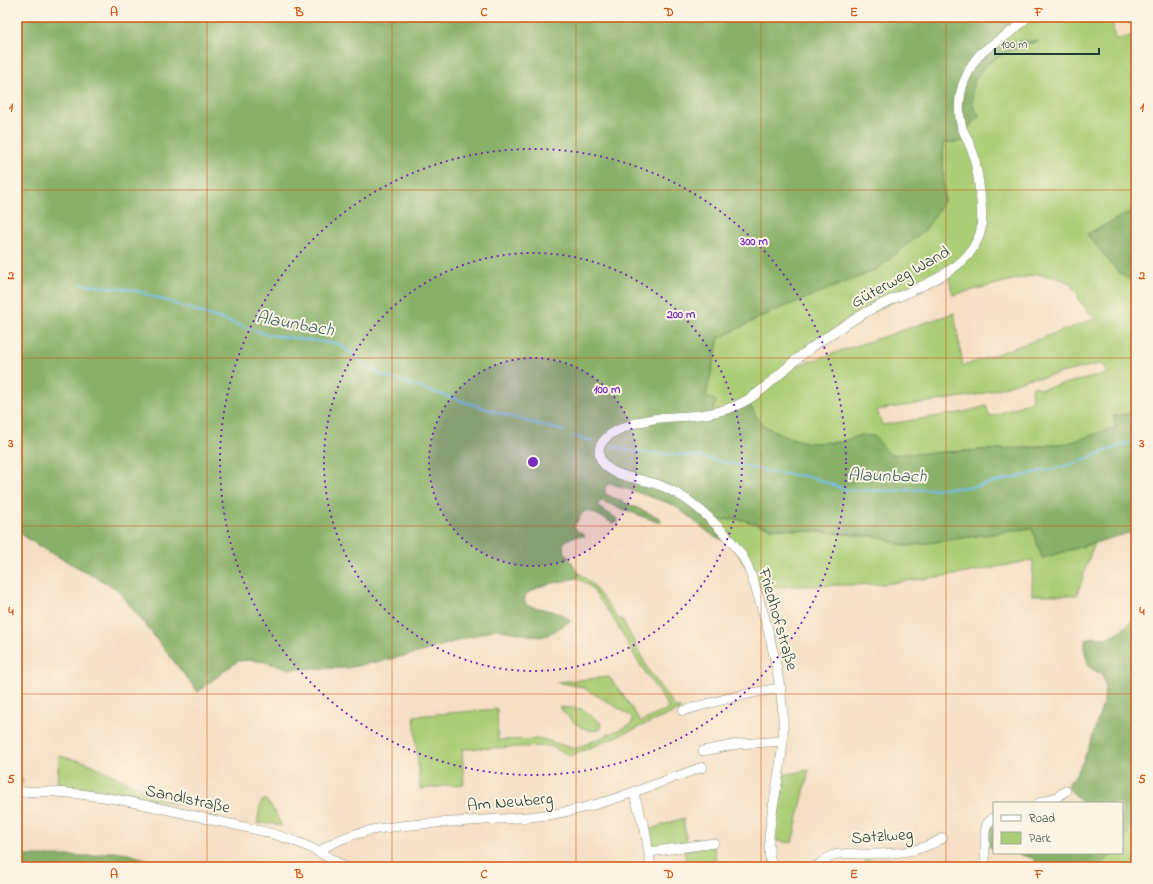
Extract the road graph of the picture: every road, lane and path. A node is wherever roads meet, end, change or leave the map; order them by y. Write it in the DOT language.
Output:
graph roads {
  1 [pos="1027,17"];
  2 [pos="764,388"];
  3 [pos="781,688"];
  4 [pos="683,711"];
  5 [pos="783,741"];
  6 [pos="703,752"];
  7 [pos="703,767"];
  8 [pos="1066,791"];
  9 [pos="17,792"];
  10 [pos="633,792"];
  11 [pos="1042,802"];
  12 [pos="993,818"];
  13 [pos="942,838"];
  14 [pos="714,843"];
  15 [pos="318,852"];
  16 [pos="649,852"];
  17 [pos="822,865"];
  18 [pos="345,867"];
  19 [pos="651,867"];
  20 [pos="772,867"];
  21 [pos="985,867"];
  1 -- 2 [label="street, Güterweg Wand"];
  2 -- 3 [label="street, Friedhofstraße"];
  3 -- 4 [label="street"];
  3 -- 5 [label="street, Friedhofstraße"];
  5 -- 6 [label="street"];
  5 -- 20 [label="street, Friedhofstraße"];
  7 -- 10 [label="street, Am Neuberg"];
  8 -- 11 [label="street"];
  9 -- 15 [label="street, Sandlstraße"];
  10 -- 15 [label="street, Am Neuberg"];
  10 -- 16 [label="street"];
  12 -- 21 [label="street"];
  13 -- 17 [label="street, Satzlweg"];
  14 -- 16 [label="street"];
  15 -- 18 [label="street, Sandlstraße"];
  16 -- 19 [label="street"];
}
